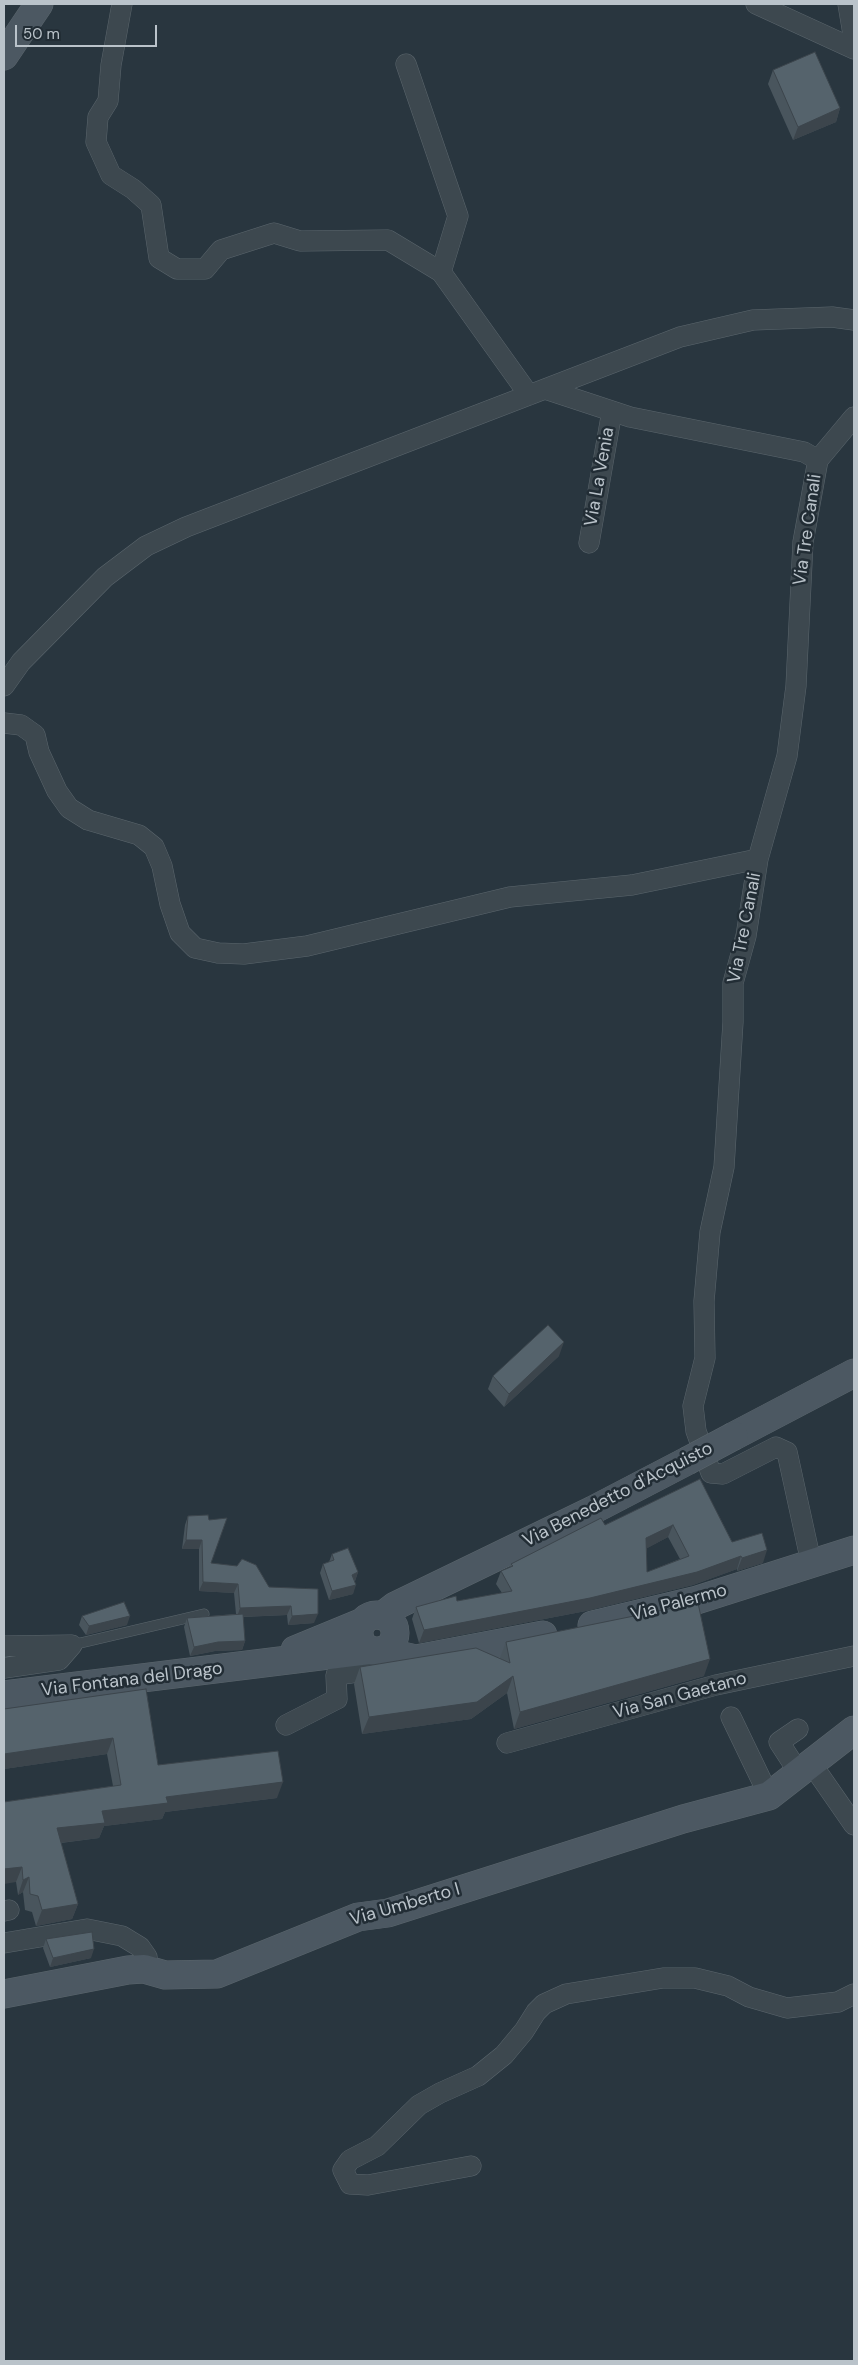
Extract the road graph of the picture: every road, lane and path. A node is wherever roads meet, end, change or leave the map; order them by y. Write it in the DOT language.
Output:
graph roads {
  1 [pos="39,4"];
  2 [pos="122,4"];
  3 [pos="756,4"];
  4 [pos="848,4"];
  5 [pos="854,40"];
  6 [pos="8,44"];
  7 [pos="854,49"];
  8 [pos="406,64"];
  9 [pos="441,272"];
  10 [pos="854,320"];
  11 [pos="537,392"];
  12 [pos="612,411"];
  13 [pos="854,417"];
  14 [pos="818,460"];
  15 [pos="589,543"];
  16 [pos="4,686"];
  17 [pos="4,723"];
  18 [pos="758,859"];
  19 [pos="854,1373"];
  20 [pos="695,1457"];
  21 [pos="854,1550"];
  22 [pos="811,1562"];
  23 [pos="204,1614"];
  24 [pos="373,1619"];
  25 [pos="72,1645"];
  26 [pos="4,1646"];
  27 [pos="376,1650"];
  28 [pos="854,1656"];
  29 [pos="416,1659"];
  30 [pos="261,1664"];
  31 [pos="4,1668"];
  32 [pos="4,1695"];
  33 [pos="731,1717"];
  34 [pos="286,1725"];
  35 [pos="798,1729"];
  36 [pos="854,1730"];
  37 [pos="507,1744"];
  38 [pos="805,1768"];
  39 [pos="769,1796"];
  40 [pos="854,1825"];
  41 [pos="4,1943"];
  42 [pos="144,1969"];
  43 [pos="4,1994"];
  44 [pos="854,1994"];
  45 [pos="471,2166"];
  1 -- 6 [label="street"];
  2 -- 9 [label="street"];
  3 -- 7 [label="street"];
  4 -- 5 [label="street"];
  8 -- 9 [label="street"];
  9 -- 11 [label="street"];
  10 -- 11 [label="street"];
  11 -- 12 [label="street"];
  11 -- 16 [label="street"];
  12 -- 14 [label="street"];
  12 -- 15 [label="street, Via La Venia"];
  13 -- 14 [label="street, Via Tre Canali"];
  14 -- 18 [label="street, Via Tre Canali"];
  17 -- 18 [label="street"];
  18 -- 20 [label="street, Via Tre Canali"];
  19 -- 20 [label="street, Via Benedetto d'Acquisto, bridge"];
  20 -- 22 [label="street, Via Tre Canali"];
  20 -- 24 [label="street, Via Benedetto d'Acquisto"];
  21 -- 22 [label="street, Via Palermo"];
  22 -- 29 [label="street, Via Palermo"];
  23 -- 25 [label="lane"];
  24 -- 27 [label="street"];
  24 -- 30 [label="street, Via Fontana del Drago"];
  25 -- 26 [label="street"];
  25 -- 31 [label="street"];
  27 -- 29 [label="street, Via Palermo"];
  27 -- 30 [label="street, Via Fontana del Drago"];
  28 -- 37 [label="street, Via San Gaetano"];
  29 -- 34 [label="street"];
  30 -- 32 [label="street, Via Fontana del Drago"];
  33 -- 39 [label="street"];
  35 -- 38 [label="street"];
  36 -- 38 [label="street, Via Umberto I"];
  38 -- 39 [label="street, Via Umberto I"];
  38 -- 40 [label="street"];
  39 -- 42 [label="street, Via Umberto I"];
  41 -- 42 [label="street"];
  42 -- 43 [label="street, Via Umberto I"];
  44 -- 45 [label="street"];
}
